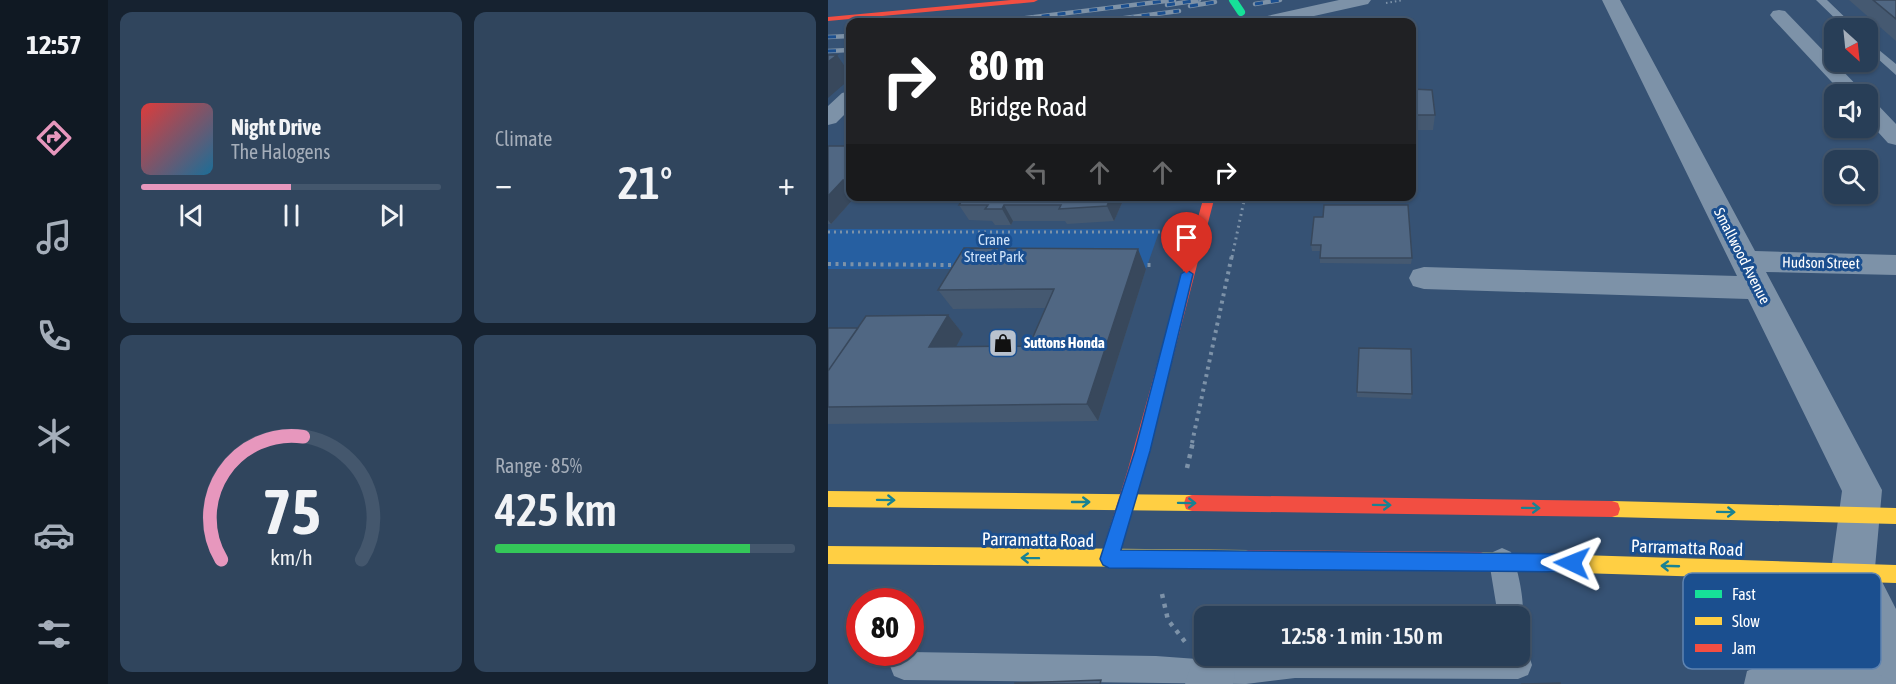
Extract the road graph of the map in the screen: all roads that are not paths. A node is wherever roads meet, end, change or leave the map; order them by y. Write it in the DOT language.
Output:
graph roads {
  1 [pos="1034,0"];
  2 [pos="1362,0"];
  3 [pos="1611,0"];
  4 [pos="1821,0"];
  5 [pos="1779,15"];
  6 [pos="1283,18"];
  7 [pos="1840,18"];
  8 [pos="828,19"];
  9 [pos="1878,54"];
  10 [pos="846,69"];
  11 [pos="828,70"];
  12 [pos="1896,71"];
  13 [pos="1845,84"];
  14 [pos="846,102"];
  15 [pos="828,118"];
  16 [pos="1878,119"];
  17 [pos="1896,138"];
  18 [pos="1208,201"];
  19 [pos="1896,265"];
  20 [pos="1752,275"];
  21 [pos="1424,278"];
  22 [pos="828,499"];
  23 [pos="1128,502"];
  24 [pos="1877,515"];
  25 [pos="828,555"];
  26 [pos="1109,559"];
  27 [pos="1502,561"];
  28 [pos="1874,573"];
  29 [pos="1881,600"];
  30 [pos="1509,606"];
  31 [pos="1896,658"];
  32 [pos="904,666"];
  33 [pos="1284,666"];
  34 [pos="1210,679"];
  35 [pos="1757,681"];
  36 [pos="1896,683"];
  1 -- 8 [label="main road"];
  2 -- 6 [label="street"];
  3 -- 20 [label="street, Smallwood Avenue"];
  4 -- 7 [label="lane"];
  5 -- 13 [label="street"];
  9 -- 12 [label="lane"];
  10 -- 11 [label="main road"];
  14 -- 15 [label="street"];
  16 -- 17 [label="street"];
  18 -- 23 [label="main road"];
  19 -- 20 [label="street, Hudson Street"];
  20 -- 21 [label="street, Hudson Street"];
  20 -- 24 [label="street, Smallwood Avenue"];
  22 -- 23 [label="main road, one-way"];
  23 -- 24 [label="main road, one-way"];
  23 -- 26 [label="main road"];
  24 -- 28 [label="street, Smallwood Avenue"];
  26 -- 25 [label="main road, Parramatta Road, one-way"];
  26 -- 27 [label="main road, Parramatta Road"];
  28 -- 27 [label="main road, Parramatta Road, one-way"];
  27 -- 30 [label="lane"];
  29 -- 31 [label="street"];
  32 -- 34 [label="lane"];
  33 -- 34 [label="lane"];
  35 -- 36 [label="lane"];
}
